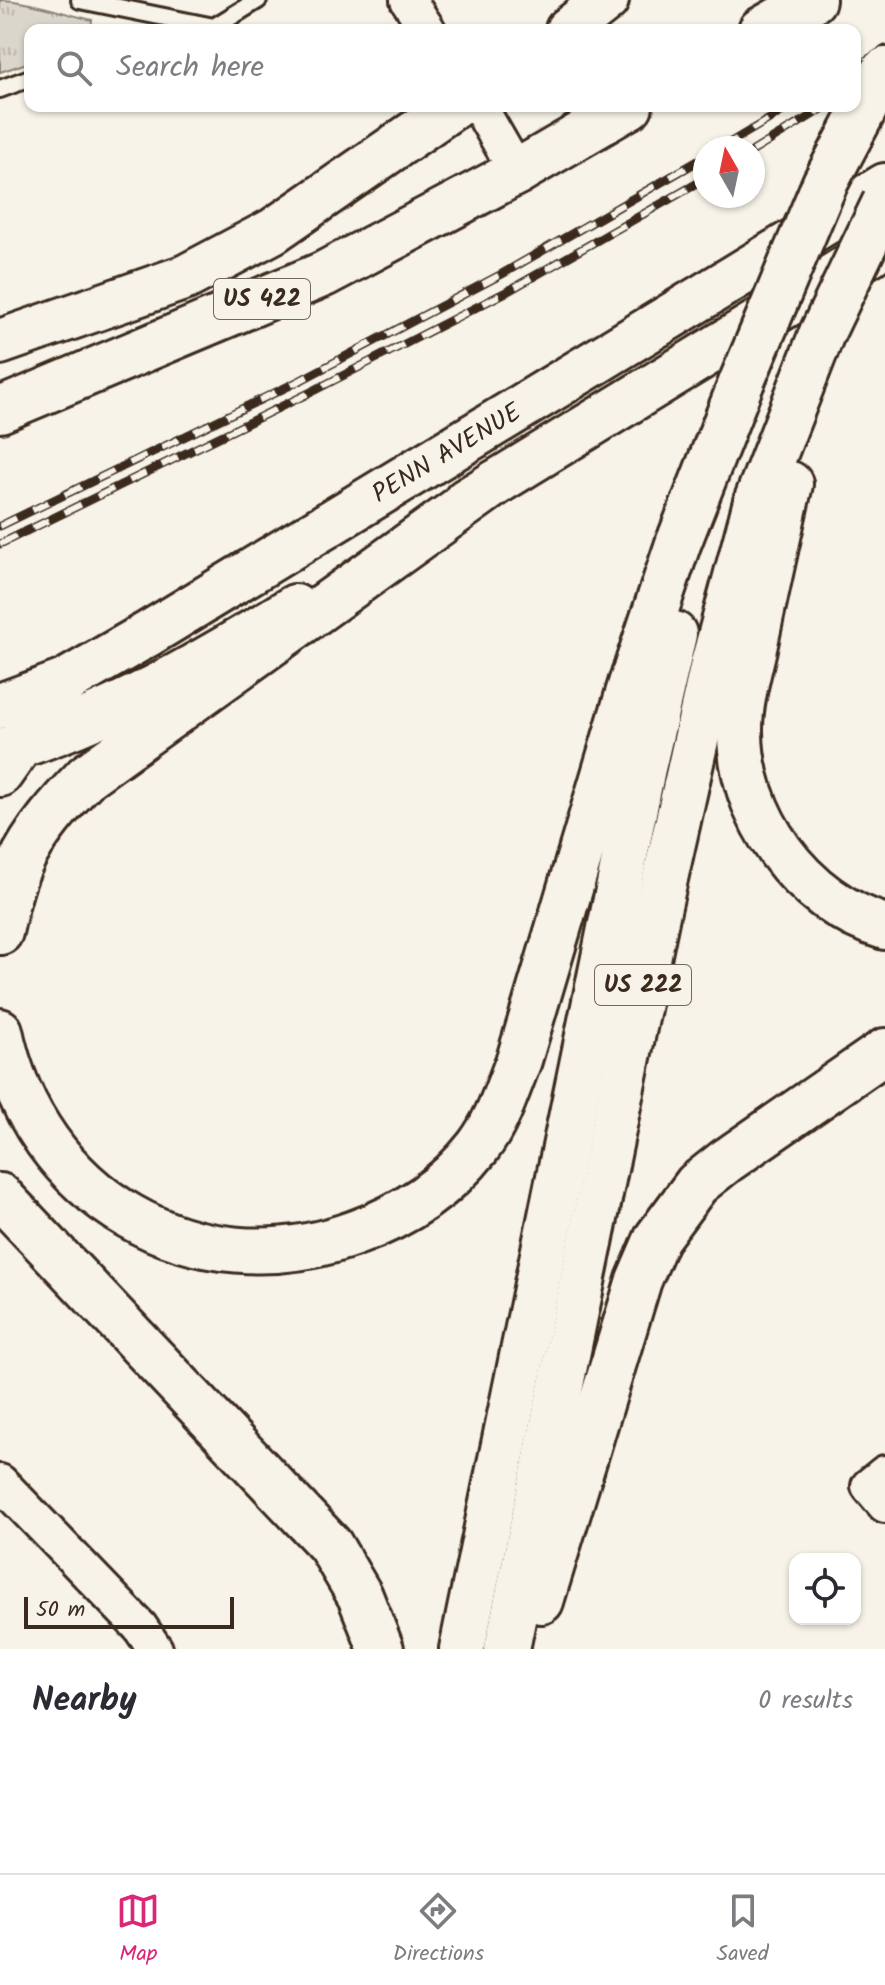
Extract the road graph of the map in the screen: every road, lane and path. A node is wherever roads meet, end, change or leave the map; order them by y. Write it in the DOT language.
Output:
graph roads {
  1 [pos="80,0"];
  2 [pos="258,0"];
  3 [pos="408,0"];
  4 [pos="606,0"];
  5 [pos="813,0"];
  6 [pos="190,24"];
  7 [pos="215,24"];
  8 [pos="424,24"];
  9 [pos="576,24"];
  10 [pos="771,24"];
  11 [pos="885,70"];
  12 [pos="24,80"];
  13 [pos="0,89"];
  14 [pos="445,112"];
  15 [pos="482,112"];
  16 [pos="620,112"];
  17 [pos="517,172"];
  18 [pos="885,186"];
  19 [pos="885,202"];
  20 [pos="876,254"];
  21 [pos="822,333"];
  22 [pos="0,342"];
  23 [pos="742,381"];
  24 [pos="0,410"];
  25 [pos="497,482"];
  26 [pos="65,682"];
  27 [pos="0,706"];
  28 [pos="7,757"];
  29 [pos="885,927"];
  30 [pos="0,932"];
  31 [pos="0,1031"];
  32 [pos="885,1051"];
  33 [pos="0,1189"];
  34 [pos="0,1196"];
  35 [pos="37,1233"];
  36 [pos="885,1473"];
  37 [pos="0,1482"];
  38 [pos="885,1505"];
  39 [pos="155,1649"];
  40 [pos="381,1649"];
  41 [pos="462,1649"];
  42 [pos="507,1649"];
  43 [pos="527,1649"];
  1 -- 6 [label="lane"];
  2 -- 7 [label="lane"];
  3 -- 8 [label="street"];
  4 -- 9 [label="main road"];
  5 -- 10 [label="main road"];
  11 -- 23 [label="main road, US 222, bridge"];
  12 -- 13 [label="lane"];
  14 -- 22 [label="main road, US 422"];
  15 -- 17 [label="street"];
  16 -- 17 [label="main road, US 422"];
  17 -- 24 [label="main road, US 422"];
  18 -- 26 [label="main road, PENN AVENUE"];
  19 -- 21 [label="main road, US 222, bridge"];
  20 -- 25 [label="main road, PENN AVENUE"];
  21 -- 29 [label="main road"];
  21 -- 42 [label="main road, US 222"];
  23 -- 31 [label="main road"];
  23 -- 41 [label="main road, US 222"];
  25 -- 28 [label="main road, PENN AVENUE"];
  25 -- 30 [label="main road"];
  26 -- 27 [label="main road, PENN AVENUE"];
  26 -- 28 [label="main road"];
  32 -- 43 [label="main road"];
  33 -- 35 [label="main road"];
  34 -- 35 [label="main road"];
  35 -- 40 [label="main road"];
  36 -- 38 [label="street"];
  37 -- 39 [label="street"];
}
